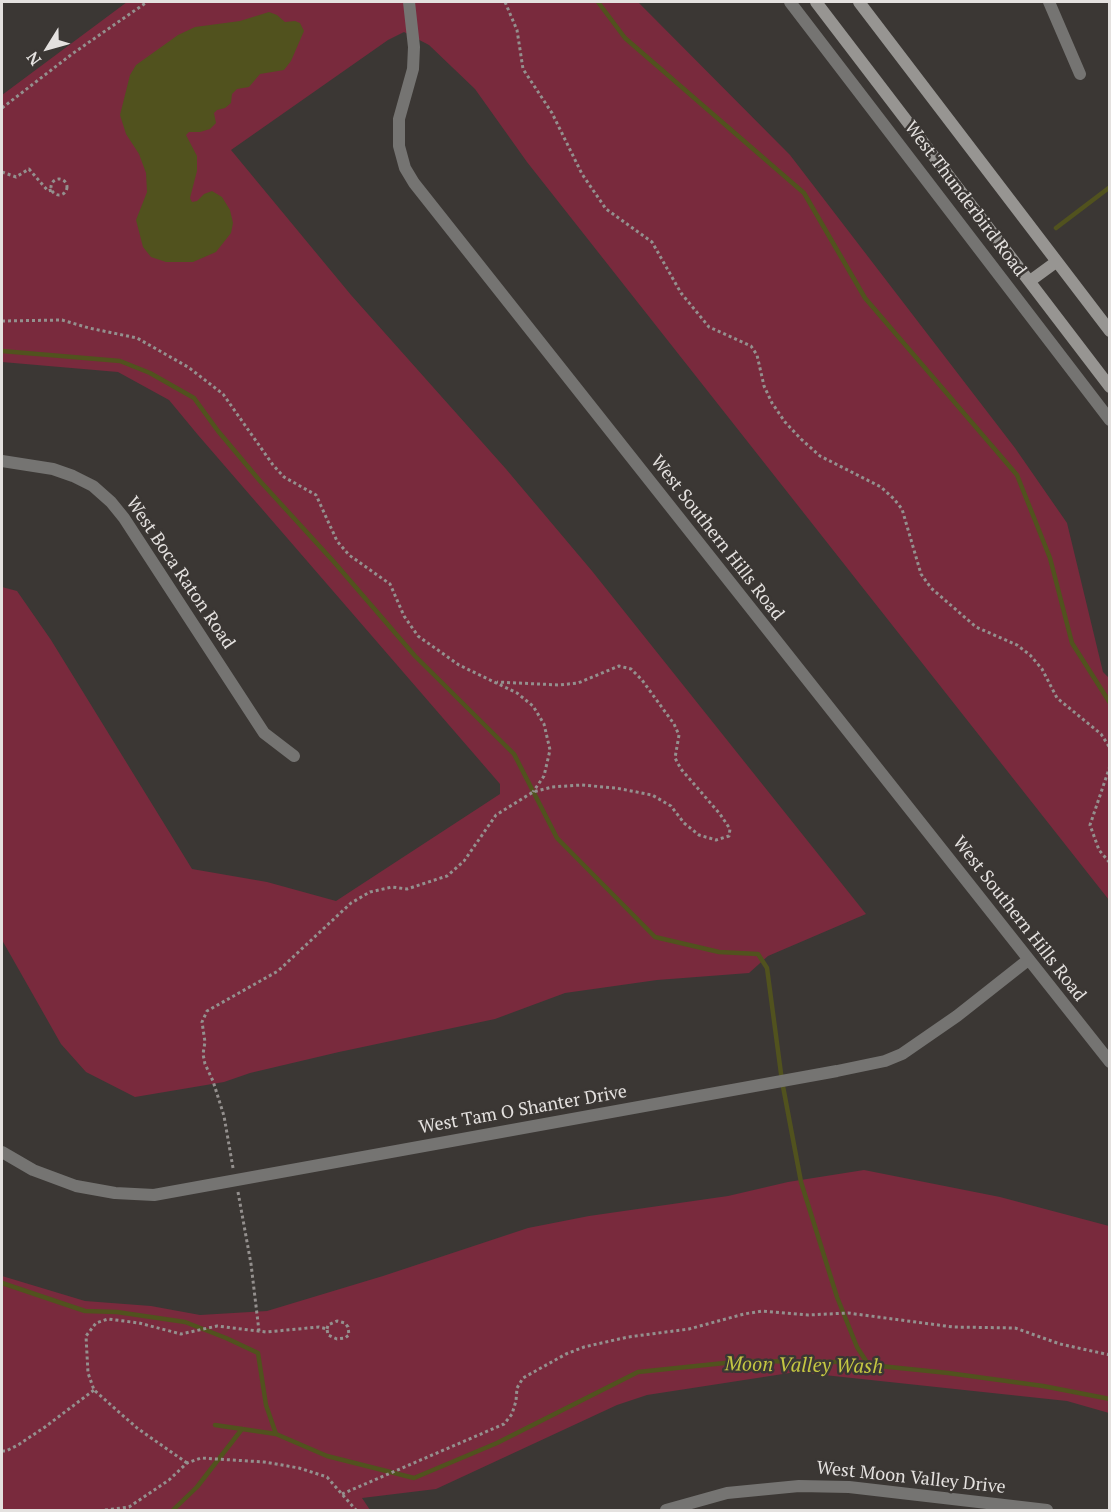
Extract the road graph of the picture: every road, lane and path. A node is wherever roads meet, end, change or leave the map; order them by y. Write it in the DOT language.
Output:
graph roads {
  1 [pos="147,2"];
  2 [pos="409,2"];
  3 [pos="505,2"];
  4 [pos="790,2"];
  5 [pos="816,2"];
  6 [pos="859,2"];
  7 [pos="1049,2"];
  8 [pos="1080,74"];
  9 [pos="2,108"];
  10 [pos="2,172"];
  11 [pos="52,190"];
  12 [pos="1056,262"];
  13 [pos="1030,281"];
  14 [pos="2,321"];
  15 [pos="1110,331"];
  16 [pos="1110,387"];
  17 [pos="1110,420"];
  18 [pos="2,461"];
  19 [pos="497,682"];
  20 [pos="1110,748"];
  21 [pos="294,756"];
  22 [pos="1110,766"];
  23 [pos="533,792"];
  24 [pos="1110,863"];
  25 [pos="1028,960"];
  26 [pos="1110,1062"];
  27 [pos="2,1152"];
  28 [pos="235,1181"];
  29 [pos="327,1329"];
  30 [pos="260,1331"];
  31 [pos="1110,1355"];
  32 [pos="94,1390"];
  33 [pos="2,1450"];
  34 [pos="187,1463"];
  35 [pos="342,1494"];
  36 [pos="129,1507"];
  37 [pos="105,1510"];
  38 [pos="123,1510"];
  39 [pos="356,1510"];
  40 [pos="666,1510"];
  41 [pos="1047,1510"];
  1 -- 9 [label="path"];
  2 -- 25 [label="street, West Southern Hills Road"];
  3 -- 20 [label="path"];
  4 -- 17 [label="street, West Thunderbird Road"];
  5 -- 13 [label="main road, West Thunderbird Road"];
  6 -- 12 [label="main road, West Thunderbird Road"];
  7 -- 8 [label="street"];
  10 -- 11 [label="path"];
  11 -- 11 [label="path"];
  12 -- 13 [label="main road"];
  12 -- 15 [label="main road, West Thunderbird Road"];
  13 -- 16 [label="main road, West Thunderbird Road"];
  14 -- 19 [label="path"];
  18 -- 21 [label="street, West Boca Raton Road"];
  19 -- 23 [label="path"];
  19 -- 23 [label="path"];
  22 -- 24 [label="path"];
  23 -- 28 [label="path"];
  25 -- 26 [label="street, West Southern Hills Road"];
  25 -- 28 [label="street, West Tam O Shanter Drive"];
  27 -- 28 [label="street, West Tam O Shanter Drive"];
  28 -- 30 [label="path"];
  29 -- 29 [label="path"];
  29 -- 30 [label="path"];
  30 -- 32 [label="path"];
  31 -- 35 [label="path"];
  32 -- 33 [label="path"];
  32 -- 34 [label="path"];
  34 -- 35 [label="path"];
  34 -- 36 [label="path"];
  35 -- 39 [label="path"];
  36 -- 37 [label="path"];
  36 -- 38 [label="path"];
  40 -- 41 [label="street, West Moon Valley Drive"];
}
